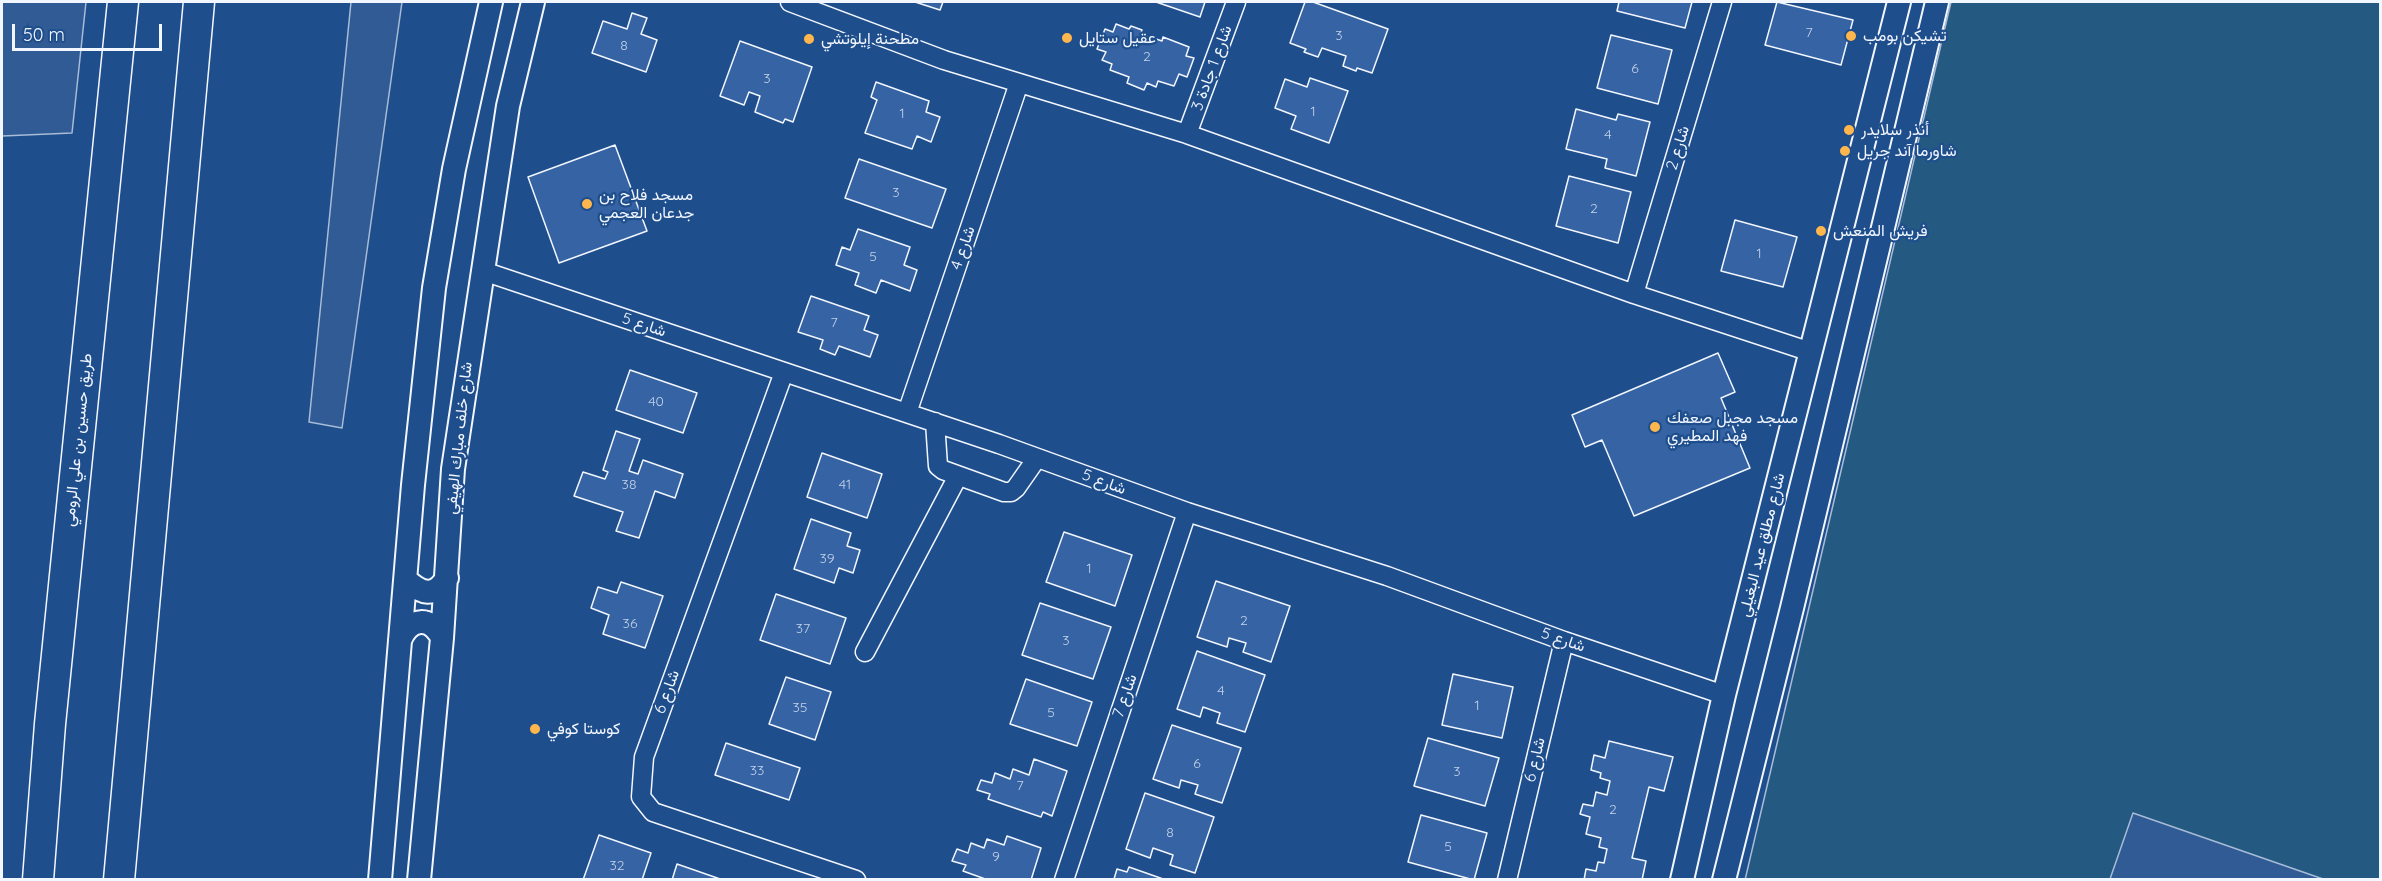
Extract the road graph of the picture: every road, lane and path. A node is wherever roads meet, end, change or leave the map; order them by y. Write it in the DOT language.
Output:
graph roads {
  1 [pos="123,2"];
  2 [pos="199,2"];
  3 [pos="491,2"];
  4 [pos="533,2"];
  5 [pos="790,2"];
  6 [pos="1236,2"];
  7 [pos="1722,2"];
  8 [pos="1899,2"];
  9 [pos="1937,2"];
  10 [pos="1019,83"];
  11 [pos="1187,134"];
  12 [pos="483,271"];
  13 [pos="1634,294"];
  14 [pos="1811,352"];
  15 [pos="784,372"];
  16 [pos="907,413"];
  17 [pos="935,422"];
  18 [pos="1037,458"];
  19 [pos="958,476"];
  20 [pos="1187,512"];
  21 [pos="447,578"];
  22 [pos="406,580"];
  23 [pos="442,638"];
  24 [pos="400,640"];
  25 [pos="1564,641"];
  26 [pos="865,651"];
  27 [pos="1724,695"];
  28 [pos="38,879"];
  29 [pos="121,879"];
  30 [pos="380,879"];
  31 [pos="420,879"];
  32 [pos="856,879"];
  33 [pos="1064,879"];
  34 [pos="1507,879"];
  35 [pos="1682,879"];
  36 [pos="1724,879"];
  1 -- 28 [label="highway, طريق حسين بن علي الرومي"];
  2 -- 29 [label="highway"];
  3 -- 22 [label="street"];
  4 -- 12 [label="street, شارع خلف مبارك الهيفي"];
  5 -- 10 [label="street"];
  6 -- 11 [label="street, شارع 1 جادة 3"];
  7 -- 13 [label="street, شارع 2"];
  8 -- 14 [label="street, شارع مطلق عيد البغيلي"];
  9 -- 36 [label="street"];
  10 -- 11 [label="street"];
  10 -- 16 [label="street, شارع 4"];
  11 -- 13 [label="street"];
  12 -- 15 [label="street, شارع 5"];
  12 -- 21 [label="street, شارع خلف مبارك الهيفي"];
  13 -- 14 [label="street"];
  14 -- 27 [label="street, شارع مطلق عيد البغيلي"];
  15 -- 16 [label="street, شارع 5"];
  15 -- 32 [label="street, شارع 6"];
  16 -- 17 [label="street, شارع 5"];
  17 -- 18 [label="street, شارع 5"];
  17 -- 19 [label="street"];
  18 -- 19 [label="street"];
  18 -- 20 [label="street, شارع 5"];
  19 -- 26 [label="street"];
  20 -- 25 [label="street, شارع 5"];
  20 -- 33 [label="street, شارع 7"];
  21 -- 22 [label="street"];
  21 -- 23 [label="street, شارع خلف مبارك الهيفي"];
  22 -- 24 [label="street"];
  23 -- 24 [label="street"];
  23 -- 31 [label="street, شارع خلف مبارك الهيفي"];
  24 -- 30 [label="street"];
  25 -- 27 [label="street, شارع 5"];
  25 -- 34 [label="street, شارع 6"];
  27 -- 35 [label="street, شارع مطلق عيد البغيلي"];
}
